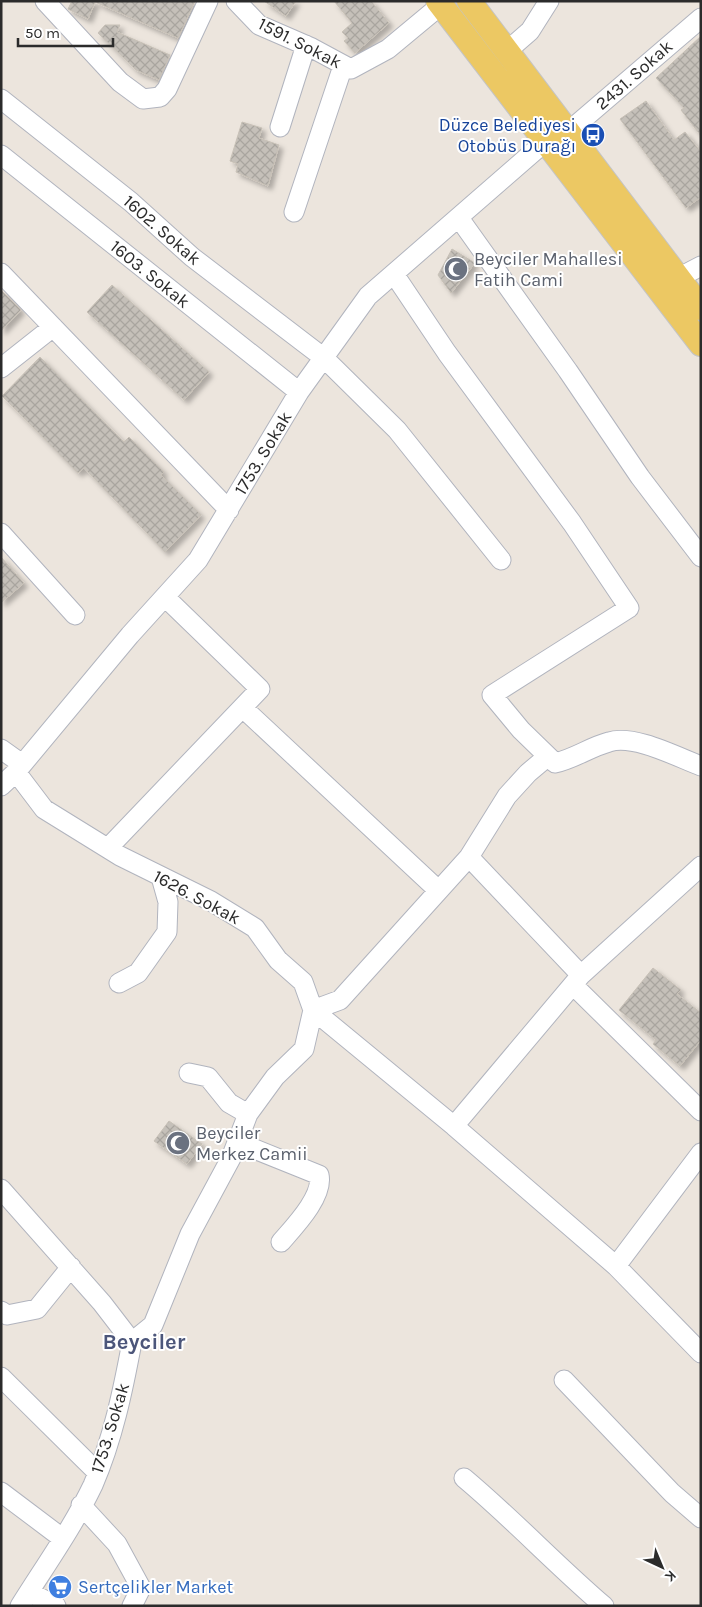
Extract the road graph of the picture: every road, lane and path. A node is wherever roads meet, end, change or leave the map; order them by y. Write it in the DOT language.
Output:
graph roads {
  1 [pos="45,1"];
  2 [pos="208,1"];
  3 [pos="236,1"];
  4 [pos="469,1"];
  5 [pos="549,1"];
  6 [pos="440,3"];
  7 [pos="63,9"];
  8 [pos="700,22"];
  9 [pos="306,45"];
  10 [pos="507,51"];
  11 [pos="343,66"];
  12 [pos="1,99"];
  13 [pos="280,127"];
  14 [pos="568,132"];
  15 [pos="546,141"];
  16 [pos="1,155"];
  17 [pos="294,212"];
  18 [pos="459,218"];
  19 [pos="701,266"];
  20 [pos="1,273"];
  21 [pos="394,274"];
  22 [pos="678,278"];
  23 [pos="701,308"];
  24 [pos="53,327"];
  25 [pos="701,344"];
  26 [pos="324,358"];
  27 [pos="1,368"];
  28 [pos="299,392"];
  29 [pos="229,510"];
  30 [pos="1,533"];
  31 [pos="701,557"];
  32 [pos="501,560"];
  33 [pos="165,597"];
  34 [pos="75,616"];
  35 [pos="243,708"];
  36 [pos="1,749"];
  37 [pos="547,757"];
  38 [pos="701,766"];
  39 [pos="19,768"];
  40 [pos="1,786"];
  41 [pos="108,848"];
  42 [pos="469,857"];
  43 [pos="700,868"];
  44 [pos="162,878"];
  45 [pos="438,890"];
  46 [pos="577,980"];
  47 [pos="119,984"];
  48 [pos="312,1010"];
  49 [pos="189,1073"];
  50 [pos="701,1111"];
  51 [pos="248,1114"];
  52 [pos="454,1126"];
  53 [pos="237,1142"];
  54 [pos="701,1153"];
  55 [pos="1,1188"];
  56 [pos="281,1242"];
  57 [pos="616,1266"];
  58 [pos="71,1267"];
  59 [pos="1,1311"];
  60 [pos="132,1342"];
  61 [pos="701,1354"];
  62 [pos="1,1377"];
  63 [pos="564,1380"];
  64 [pos="97,1472"];
  65 [pos="464,1478"];
  66 [pos="1,1492"];
  67 [pos="81,1505"];
  68 [pos="701,1518"];
  69 [pos="62,1538"];
  70 [pos="25,1599"];
  71 [pos="56,1606"];
  72 [pos="132,1606"];
  73 [pos="604,1606"];
  1 -- 7 [label="street"];
  2 -- 7 [label="street"];
  3 -- 9 [label="street, 1591. Sokak"];
  4 -- 10 [label="main road"];
  5 -- 10 [label="street"];
  6 -- 11 [label="street, 1591. Sokak"];
  6 -- 15 [label="main road"];
  8 -- 14 [label="street, 2431. Sokak"];
  9 -- 11 [label="street, 1591. Sokak"];
  9 -- 13 [label="street"];
  10 -- 14 [label="main road"];
  11 -- 17 [label="street"];
  12 -- 26 [label="street, 1602. Sokak"];
  14 -- 22 [label="main road"];
  15 -- 18 [label="street, 1753. Sokak"];
  15 -- 25 [label="main road"];
  16 -- 28 [label="street, 1603. Sokak"];
  18 -- 21 [label="street, 1753. Sokak"];
  18 -- 31 [label="street"];
  19 -- 22 [label="street"];
  20 -- 24 [label="street"];
  21 -- 26 [label="street, 1753. Sokak"];
  21 -- 37 [label="street"];
  22 -- 23 [label="main road"];
  24 -- 27 [label="street"];
  24 -- 29 [label="street"];
  26 -- 28 [label="street, 1753. Sokak"];
  26 -- 32 [label="street, 1602. Sokak"];
  28 -- 29 [label="street, 1753. Sokak"];
  29 -- 33 [label="street, 1753. Sokak"];
  30 -- 34 [label="street"];
  33 -- 35 [label="street"];
  33 -- 39 [label="street, 1753. Sokak"];
  35 -- 41 [label="street"];
  35 -- 45 [label="street"];
  36 -- 39 [label="street, 1626. Sokak"];
  37 -- 38 [label="street"];
  37 -- 42 [label="street"];
  39 -- 40 [label="street, 1753. Sokak"];
  39 -- 41 [label="street, 1626. Sokak"];
  41 -- 44 [label="street, 1626. Sokak"];
  42 -- 45 [label="street"];
  42 -- 46 [label="street"];
  43 -- 46 [label="street"];
  44 -- 47 [label="street"];
  44 -- 48 [label="street, 1626. Sokak"];
  45 -- 48 [label="street"];
  46 -- 50 [label="street"];
  46 -- 52 [label="street"];
  48 -- 51 [label="street, 1626. Sokak"];
  48 -- 52 [label="street"];
  49 -- 51 [label="street"];
  51 -- 53 [label="street, 1626. Sokak"];
  52 -- 57 [label="street"];
  53 -- 56 [label="street"];
  53 -- 60 [label="street, 1626. Sokak"];
  54 -- 57 [label="street"];
  55 -- 58 [label="street"];
  57 -- 61 [label="street"];
  58 -- 59 [label="street"];
  58 -- 60 [label="street"];
  60 -- 64 [label="street, 1753. Sokak"];
  62 -- 64 [label="street"];
  63 -- 68 [label="street"];
  64 -- 67 [label="street, 1753. Sokak"];
  65 -- 73 [label="street"];
  66 -- 69 [label="street"];
  67 -- 69 [label="street, 1753. Sokak"];
  67 -- 72 [label="street"];
  69 -- 70 [label="street, 1753. Sokak"];
  70 -- 71 [label="street"];
}
